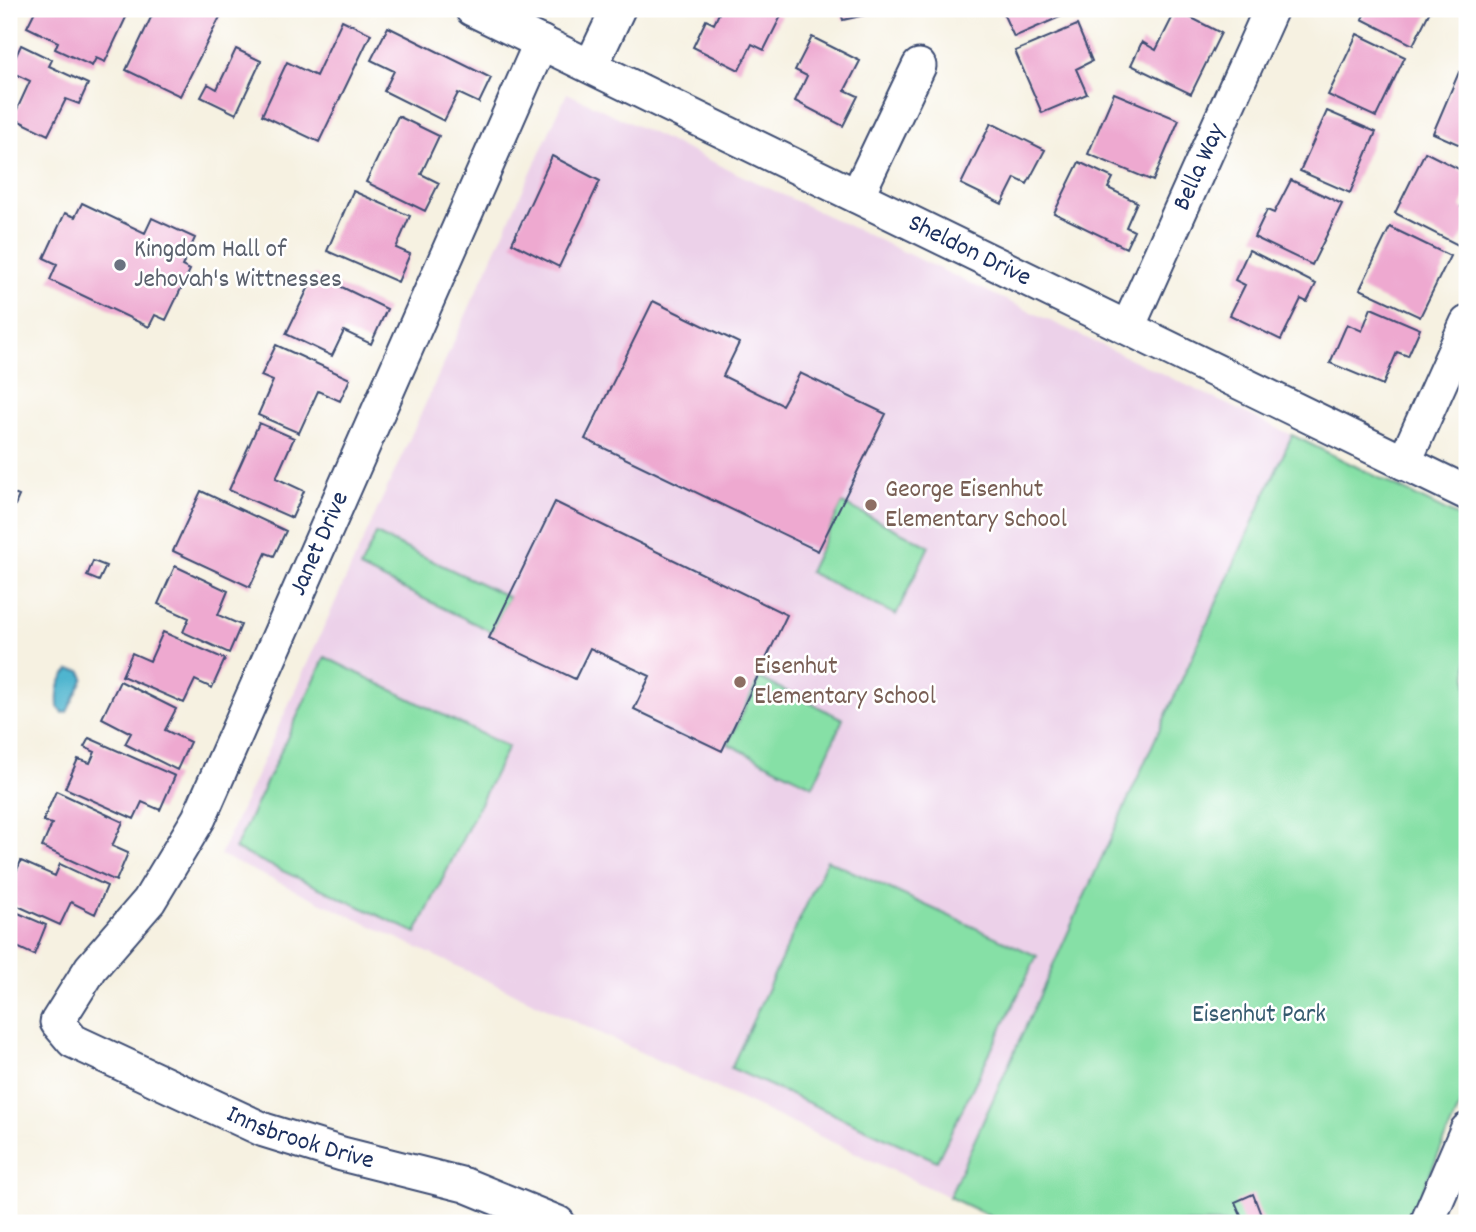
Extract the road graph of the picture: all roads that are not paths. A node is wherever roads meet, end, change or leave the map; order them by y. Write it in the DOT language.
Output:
graph roads {
  1 [pos="472,9"];
  2 [pos="618,9"];
  3 [pos="1271,9"];
  4 [pos="541,42"];
  5 [pos="591,66"];
  6 [pos="919,66"];
  7 [pos="857,196"];
  8 [pos="1467,323"];
  9 [pos="1128,327"];
  10 [pos="1404,463"];
  11 [pos="1467,493"];
  12 [pos="57,1022"];
  13 [pos="1467,1130"];
  14 [pos="1456,1190"];
  15 [pos="558,1223"];
  16 [pos="1427,1223"];
  1 -- 4 [label="street, Sheldon Drive"];
  2 -- 5 [label="street"];
  3 -- 9 [label="street, Bella Way"];
  4 -- 5 [label="street, Sheldon Drive"];
  4 -- 12 [label="street, Janet Drive"];
  5 -- 7 [label="street, Sheldon Drive"];
  6 -- 7 [label="street"];
  7 -- 9 [label="street, Sheldon Drive"];
  8 -- 10 [label="street"];
  9 -- 10 [label="street, Sheldon Drive"];
  10 -- 11 [label="street, Sheldon Drive"];
  12 -- 15 [label="street, Innsbrook Drive"];
  13 -- 14 [label="street"];
  14 -- 16 [label="street"];
}
